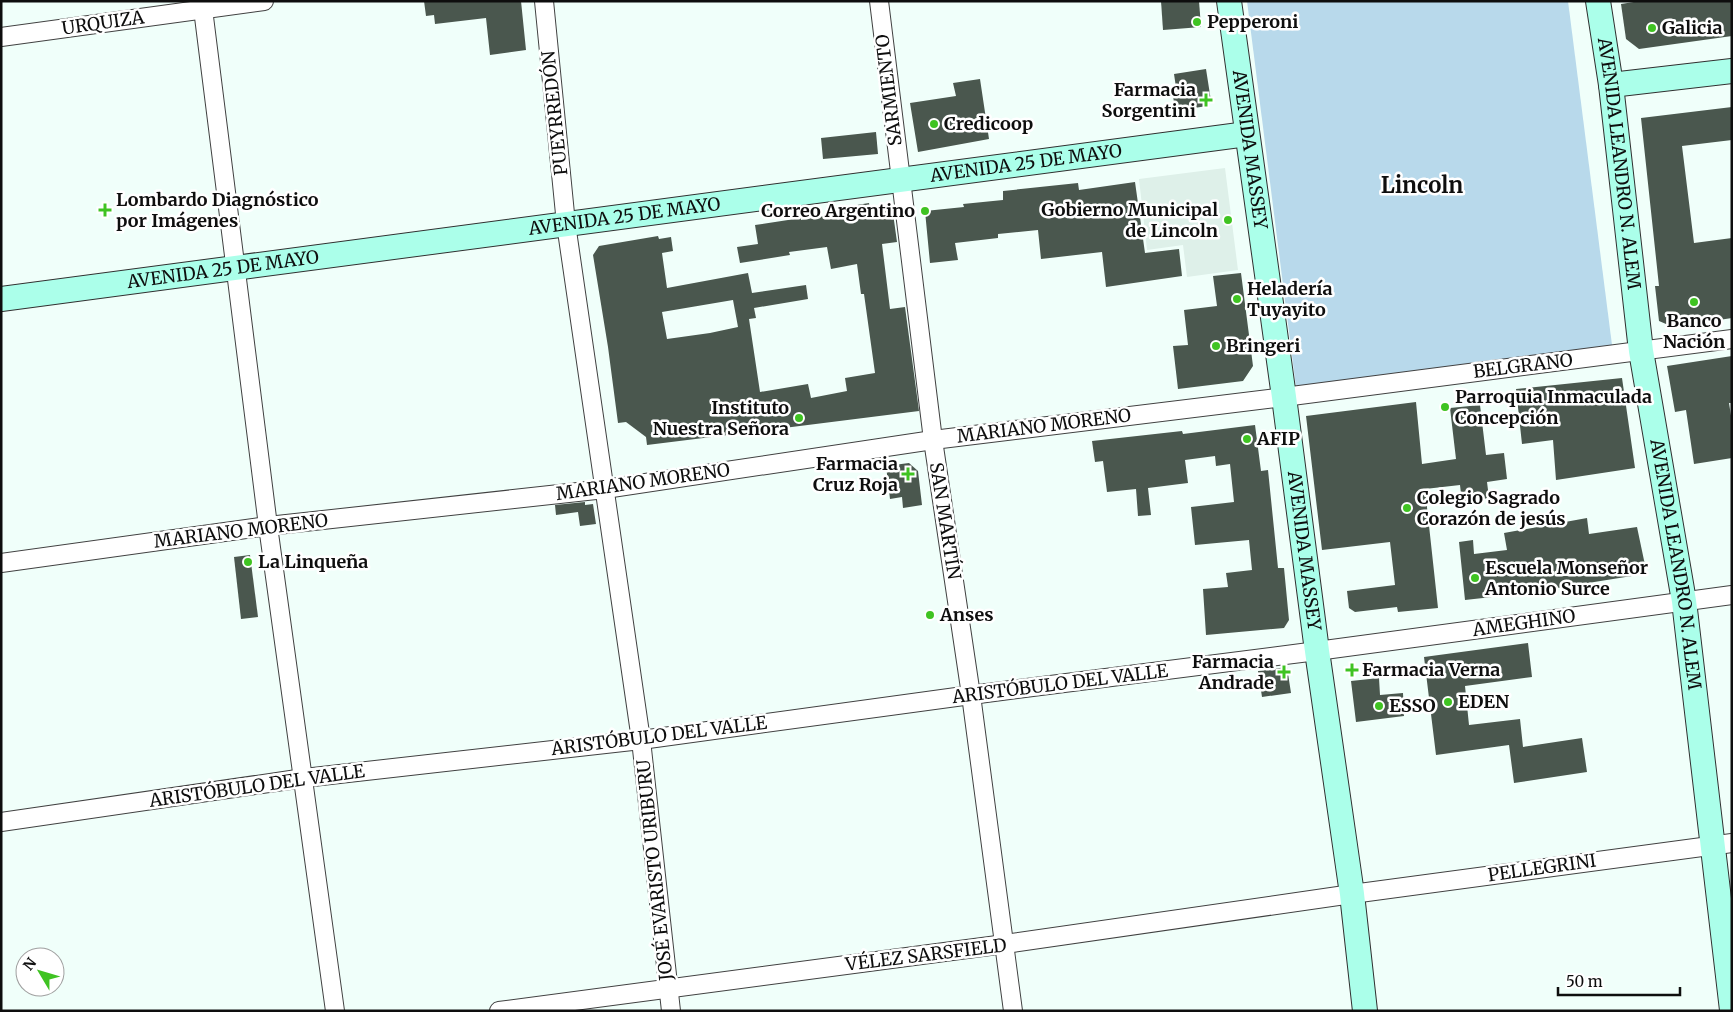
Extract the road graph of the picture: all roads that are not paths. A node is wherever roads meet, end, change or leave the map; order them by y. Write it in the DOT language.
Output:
graph roads {
  1 [pos="264,1"];
  2 [pos="544,1"];
  3 [pos="879,1"];
  4 [pos="1229,1"];
  5 [pos="1598,1"];
  6 [pos="202,6"];
  7 [pos="1,37"];
  8 [pos="1732,70"];
  9 [pos="1611,85"];
  10 [pos="1247,134"];
  11 [pos="900,179"];
  12 [pos="566,224"];
  13 [pos="235,268"];
  14 [pos="1,299"];
  15 [pos="1732,339"];
  16 [pos="1641,351"];
  17 [pos="1284,397"];
  18 [pos="933,440"];
  19 [pos="605,489"];
  20 [pos="268,526"];
  21 [pos="1,563"];
  22 [pos="1732,595"];
  23 [pos="1684,601"];
  24 [pos="1317,651"];
  25 [pos="972,695"];
  26 [pos="641,740"];
  27 [pos="304,778"];
  28 [pos="1,822"];
  29 [pos="1723,844"];
  30 [pos="1352,894"];
  31 [pos="1005,944"];
  32 [pos="668,988"];
  33 [pos="1732,1010"];
  34 [pos="335,1011"];
  35 [pos="499,1011"];
  36 [pos="671,1011"];
  37 [pos="1013,1011"];
  38 [pos="1365,1011"];
  1 -- 6 [label="street, URQUIZA"];
  2 -- 12 [label="street, PUEYRREDÓN"];
  3 -- 11 [label="street, SARMIENTO"];
  4 -- 10 [label="main road, AVENIDA MASSEY"];
  5 -- 9 [label="main road, AVENIDA LEANDRO N. ALEM"];
  6 -- 7 [label="street, URQUIZA"];
  6 -- 13 [label="street"];
  8 -- 9 [label="main road"];
  9 -- 16 [label="main road, AVENIDA LEANDRO N. ALEM"];
  10 -- 11 [label="main road, AVENIDA 25 DE MAYO"];
  10 -- 17 [label="main road, AVENIDA MASSEY"];
  11 -- 12 [label="main road, AVENIDA 25 DE MAYO"];
  11 -- 18 [label="street, SAN MARTÍN"];
  12 -- 13 [label="main road, AVENIDA 25 DE MAYO"];
  12 -- 19 [label="street, JOSÉ EVARISTO URIBURU"];
  13 -- 14 [label="main road, AVENIDA 25 DE MAYO"];
  13 -- 20 [label="street"];
  15 -- 16 [label="street, BELGRANO"];
  16 -- 17 [label="street, BELGRANO"];
  16 -- 23 [label="main road, AVENIDA LEANDRO N. ALEM"];
  17 -- 18 [label="street, MARIANO MORENO"];
  17 -- 24 [label="main road, AVENIDA MASSEY"];
  18 -- 19 [label="street, MARIANO MORENO"];
  18 -- 25 [label="street, SAN MARTÍN"];
  19 -- 20 [label="street, MARIANO MORENO"];
  19 -- 26 [label="street, JOSÉ EVARISTO URIBURU"];
  20 -- 21 [label="street, MARIANO MORENO"];
  20 -- 27 [label="street"];
  22 -- 23 [label="street, AMEGHINO"];
  23 -- 24 [label="street, AMEGHINO"];
  23 -- 29 [label="main road, AVENIDA LEANDRO N. ALEM"];
  24 -- 25 [label="street, ARISTÓBULO DEL VALLE"];
  24 -- 30 [label="main road, AVENIDA MASSEY"];
  25 -- 26 [label="street, ARISTÓBULO DEL VALLE"];
  25 -- 31 [label="street, SAN MARTÍN"];
  26 -- 27 [label="street, ARISTÓBULO DEL VALLE"];
  26 -- 32 [label="street, JOSÉ EVARISTO URIBURU"];
  27 -- 28 [label="street, ARISTÓBULO DEL VALLE"];
  27 -- 34 [label="street"];
  29 -- 30 [label="street, PELLEGRINI"];
  29 -- 33 [label="main road, AVENIDA LEANDRO N. ALEM"];
  30 -- 31 [label="street, VÉLEZ SARSFIELD"];
  30 -- 38 [label="main road, AVENIDA MASSEY"];
  31 -- 32 [label="street, VÉLEZ SARSFIELD"];
  31 -- 37 [label="street, SAN MARTÍN"];
  32 -- 35 [label="street, VÉLEZ SARSFIELD"];
  32 -- 36 [label="street, JOSÉ EVARISTO URIBURU"];
}
